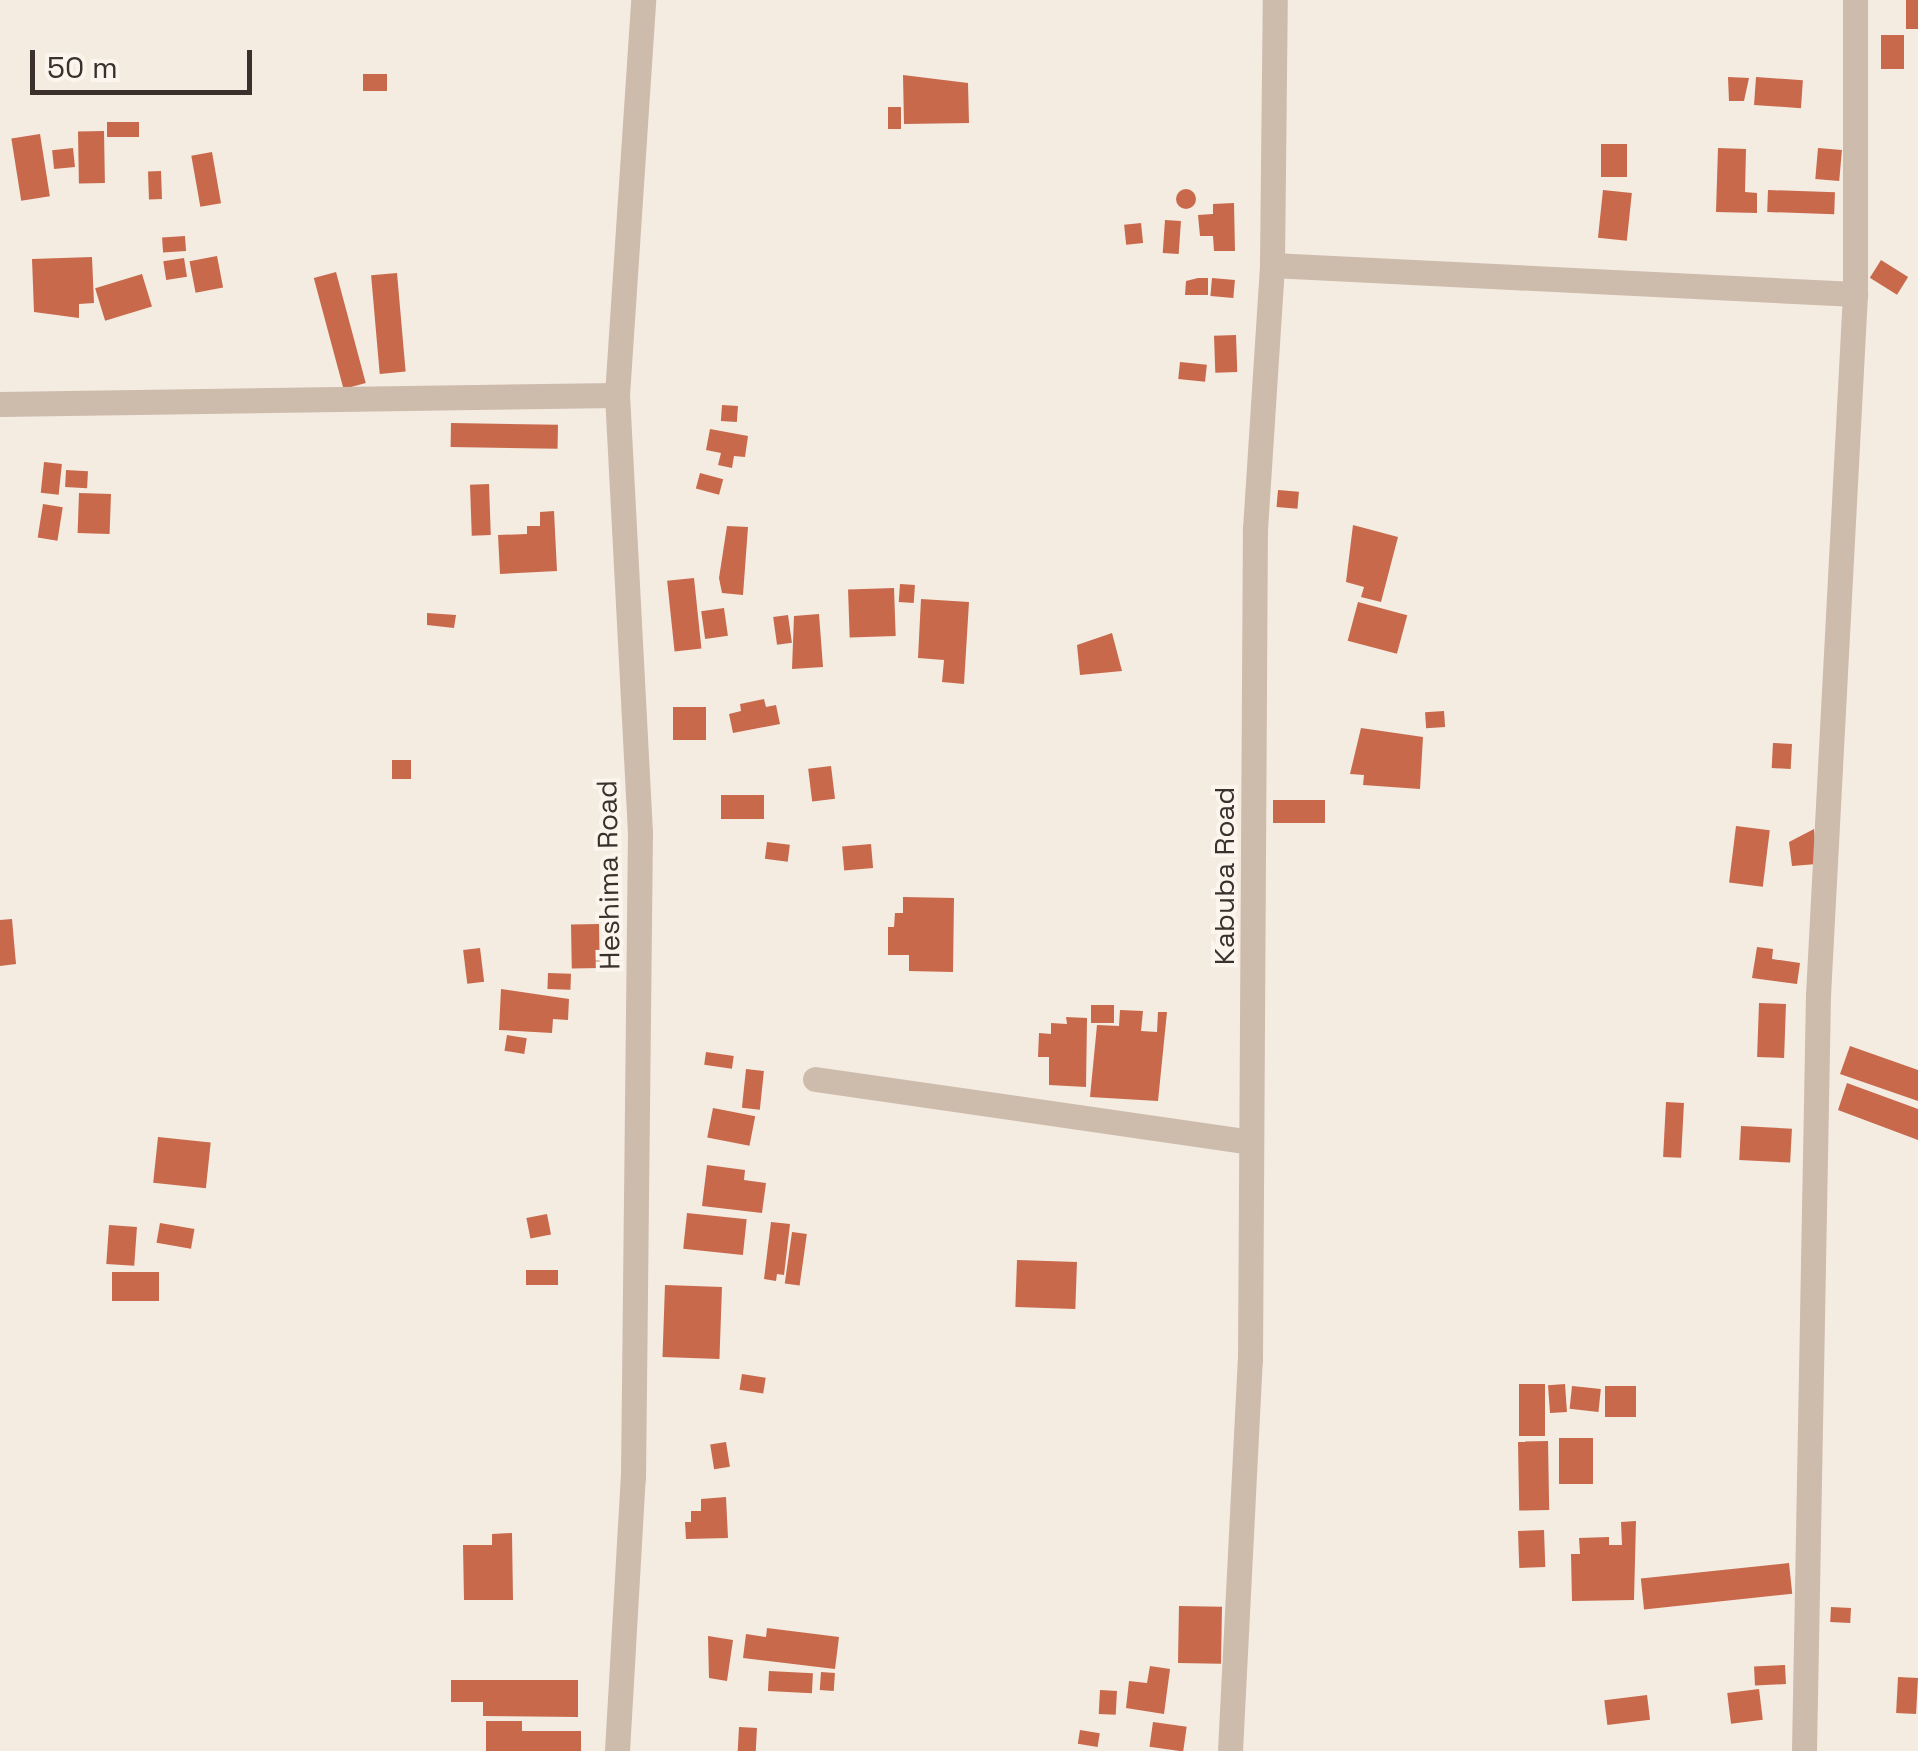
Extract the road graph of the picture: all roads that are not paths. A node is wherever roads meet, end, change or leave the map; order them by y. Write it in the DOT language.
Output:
graph roads {
  1 [pos="643,0"];
  2 [pos="1275,0"];
  3 [pos="1855,0"];
  4 [pos="1272,265"];
  5 [pos="1856,294"];
  6 [pos="616,395"];
  7 [pos="0,404"];
  8 [pos="815,1079"];
  9 [pos="1250,1142"];
  10 [pos="618,1751"];
  11 [pos="1230,1751"];
  12 [pos="1804,1751"];
  1 -- 6 [label="street, Heshima Road"];
  2 -- 4 [label="street, Kabuba Road"];
  3 -- 5 [label="street"];
  4 -- 5 [label="street"];
  4 -- 9 [label="street, Kabuba Road"];
  5 -- 12 [label="street"];
  6 -- 7 [label="street"];
  6 -- 10 [label="street, Heshima Road"];
  8 -- 9 [label="street"];
  9 -- 11 [label="street, Kabuba Road"];
}
